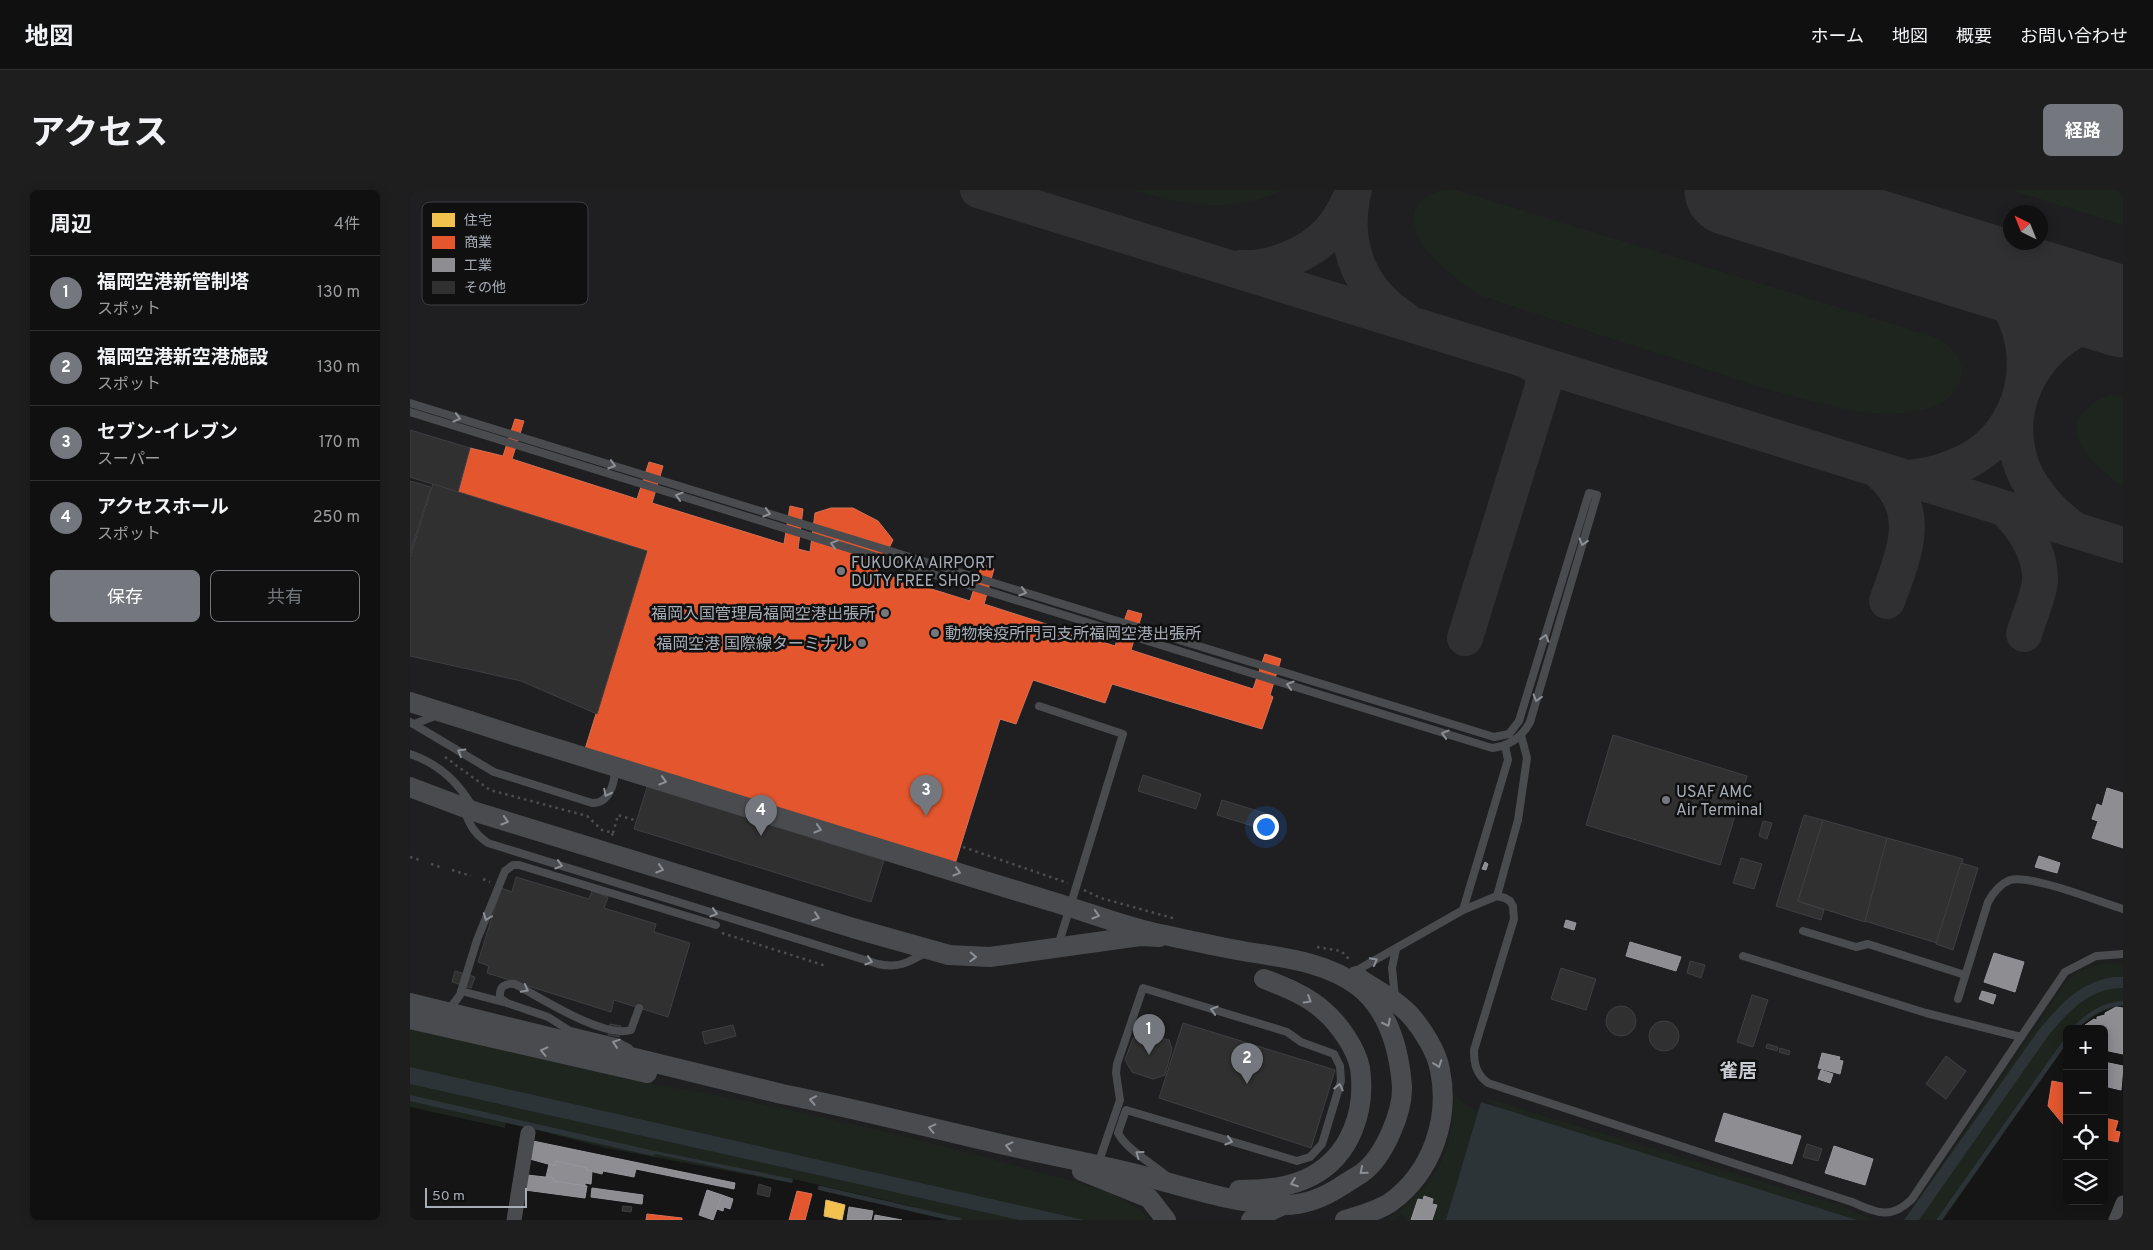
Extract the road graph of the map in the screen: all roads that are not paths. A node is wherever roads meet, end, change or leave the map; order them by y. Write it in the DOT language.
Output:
graph roads {
  1 [pos="410,403"];
  2 [pos="410,412"];
  3 [pos="410,702"];
  4 [pos="1040,706"];
  5 [pos="412,723"];
  6 [pos="1520,735"];
  7 [pos="1505,745"];
  8 [pos="410,754"];
  9 [pos="410,786"];
  10 [pos="470,810"];
  11 [pos="1497,896"];
  12 [pos="2123,909"];
  13 [pos="1463,910"];
  14 [pos="715,928"];
  15 [pos="1803,931"];
  16 [pos="1058,948"];
  17 [pos="1396,949"];
  18 [pos="930,951"];
  19 [pos="2123,954"];
  20 [pos="1743,956"];
  21 [pos="1352,973"];
  22 [pos="1965,975"];
  23 [pos="1264,979"];
  24 [pos="461,990"];
  25 [pos="1958,999"];
  26 [pos="1395,1002"];
  27 [pos="410,1003"];
  28 [pos="507,1003"];
  29 [pos="639,1008"];
  30 [pos="447,1012"];
  31 [pos="410,1019"];
  32 [pos="2021,1037"];
  33 [pos="660,1064"];
  34 [pos="748,1085"];
  35 [pos="528,1133"];
  36 [pos="1051,1155"];
  37 [pos="1098,1166"];
  38 [pos="1176,1185"];
  39 [pos="1196,1191"];
  40 [pos="2123,1203"];
  41 [pos="1281,1206"];
  42 [pos="514,1220"];
  43 [pos="1166,1220"];
  44 [pos="1251,1220"];
  45 [pos="1345,1220"];
  46 [pos="2116,1220"];
  1 -- 6 [label="lane, one-way"];
  7 -- 2 [label="lane, one-way"];
  3 -- 41 [label="street, one-way, bridge"];
  4 -- 16 [label="lane"];
  5 -- 5 [label="lane, one-way"];
  6 -- 7 [label="lane"];
  6 -- 11 [label="lane"];
  7 -- 13 [label="lane"];
  8 -- 10 [label="lane"];
  9 -- 10 [label="street"];
  10 -- 18 [label="street, one-way"];
  10 -- 18 [label="lane, one-way"];
  11 -- 13 [label="lane"];
  11 -- 32 [label="lane"];
  12 -- 22 [label="lane"];
  13 -- 17 [label="lane"];
  14 -- 24 [label="lane, one-way"];
  15 -- 22 [label="lane"];
  18 -- 16 [label="street, one-way"];
  16 -- 21 [label="street"];
  21 -- 17 [label="lane, one-way"];
  17 -- 26 [label="lane"];
  19 -- 32 [label="lane"];
  20 -- 32 [label="lane"];
  21 -- 26 [label="street"];
  22 -- 25 [label="lane"];
  23 -- 39 [label="street, one-way"];
  24 -- 28 [label="lane"];
  24 -- 30 [label="lane"];
  26 -- 45 [label="street, one-way"];
  27 -- 30 [label="street"];
  28 -- 29 [label="lane, one-way"];
  33 -- 28 [label="lane, one-way"];
  30 -- 33 [label="street"];
  34 -- 31 [label="street, one-way"];
  33 -- 34 [label="street"];
  36 -- 34 [label="street, one-way"];
  35 -- 42 [label="street"];
  36 -- 37 [label="street"];
  36 -- 43 [label="street"];
  37 -- 38 [label="street"];
  38 -- 37 [label="lane, one-way"];
  38 -- 39 [label="street"];
  39 -- 41 [label="street"];
  40 -- 46 [label="street"];
  41 -- 44 [label="street"];
}
